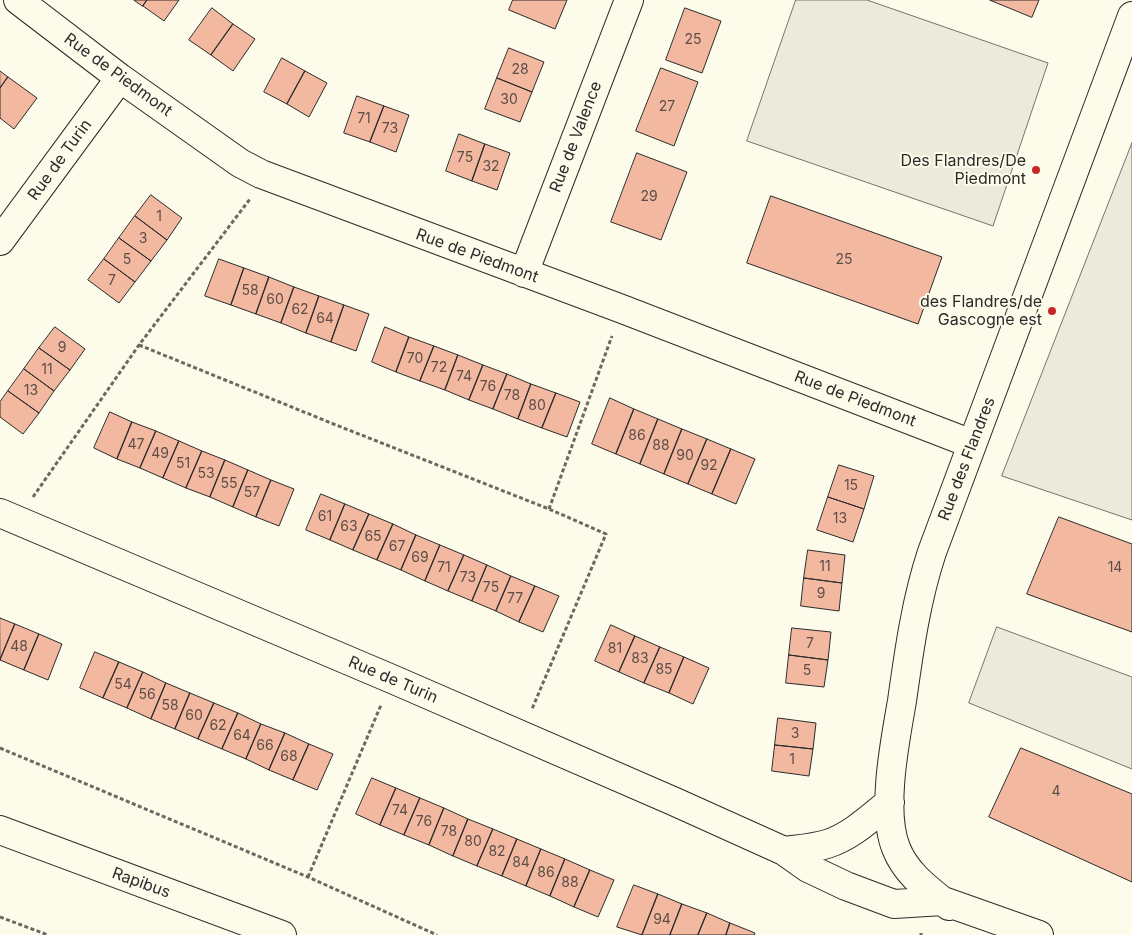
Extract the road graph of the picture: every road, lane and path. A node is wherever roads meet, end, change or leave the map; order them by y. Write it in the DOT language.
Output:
graph roads {
  1 [pos="18,0"];
  2 [pos="629,0"];
  3 [pos="1132,16"];
  4 [pos="120,78"];
  5 [pos="267,176"];
  6 [pos="0,242"];
  7 [pos="524,273"];
  8 [pos="622,310"];
  9 [pos="139,345"];
  10 [pos="972,444"];
  11 [pos="550,509"];
  12 [pos="9,517"];
  13 [pos="392,679"];
  14 [pos="520,736"];
  15 [pos="0,748"];
  16 [pos="890,802"];
  17 [pos="0,830"];
  18 [pos="784,851"];
  19 [pos="308,877"];
  20 [pos="943,901"];
  21 [pos="0,917"];
  22 [pos="48,935"];
  23 [pos="282,935"];
  24 [pos="437,935"];
  25 [pos="986,935"];
  26 [pos="1039,935"];
  1 -- 4 [label="street, Rue de Piedmont"];
  2 -- 7 [label="street, Rue de Valence"];
  3 -- 10 [label="street, Rue des Flandres"];
  4 -- 5 [label="street, Rue de Piedmont"];
  4 -- 6 [label="street, Rue de Turin"];
  5 -- 7 [label="street, Rue de Piedmont"];
  5 -- 9 [label="path"];
  7 -- 8 [label="street, Rue de Piedmont"];
  8 -- 10 [label="street, Rue de Piedmont"];
  8 -- 11 [label="path"];
  9 -- 11 [label="path"];
  9 -- 12 [label="path"];
  10 -- 16 [label="street, Rue des Flandres"];
  11 -- 14 [label="path"];
  12 -- 13 [label="street, Rue de Turin"];
  13 -- 14 [label="street, Rue de Turin"];
  13 -- 19 [label="path"];
  14 -- 18 [label="street, Rue de Turin"];
  15 -- 19 [label="path"];
  16 -- 18 [label="street"];
  16 -- 20 [label="street, Rue des Flandres"];
  17 -- 23 [label="street, Rapibus"];
  18 -- 20 [label="street, Rue de Turin"];
  19 -- 24 [label="path"];
  20 -- 25 [label="street"];
  20 -- 26 [label="street, Rue de Turin"];
  21 -- 22 [label="path"];
}
